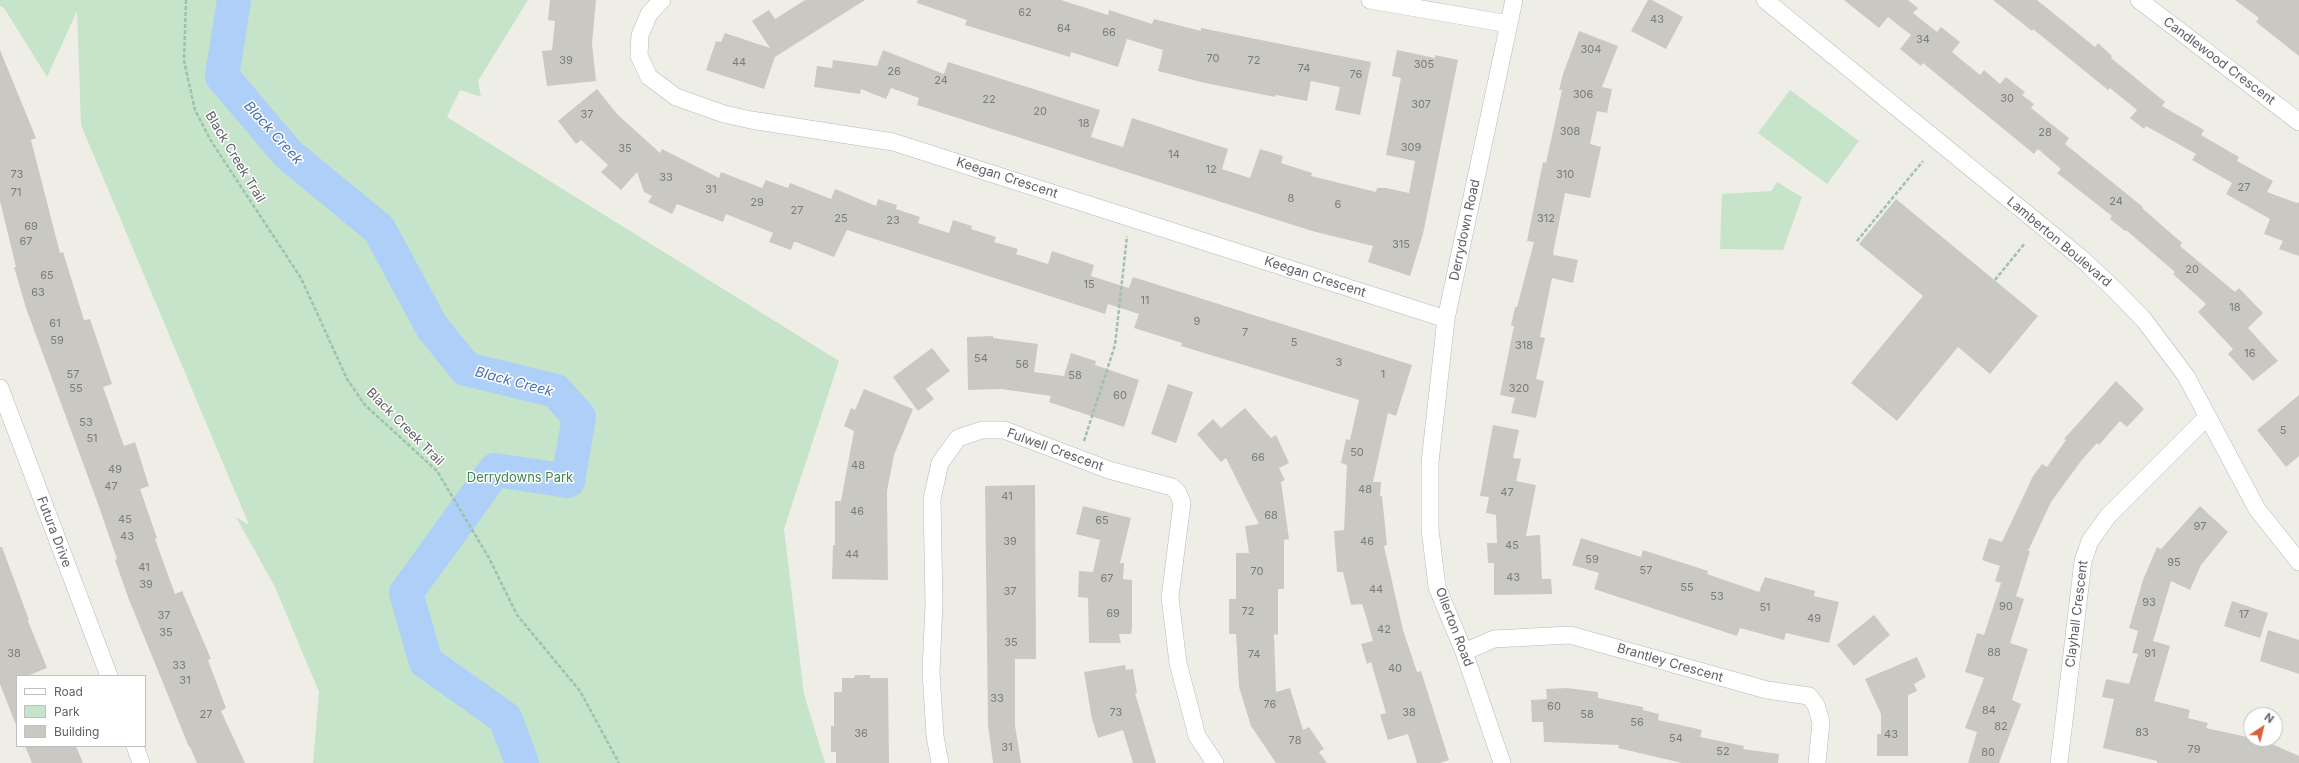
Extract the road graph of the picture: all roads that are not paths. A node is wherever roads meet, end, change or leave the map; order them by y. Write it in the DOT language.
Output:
graph roads {
  1 [pos="662,0"];
  2 [pos="1370,0"];
  3 [pos="1514,0"];
  4 [pos="1765,0"];
  5 [pos="2139,0"];
  6 [pos="1509,24"];
  7 [pos="2299,122"];
  8 [pos="1446,319"];
  9 [pos="0,388"];
  10 [pos="2207,417"];
  11 [pos="1430,462"];
  12 [pos="2296,554"];
  13 [pos="1464,652"];
  14 [pos="109,675"];
  15 [pos="135,747"];
  16 [pos="141,763"];
  17 [pos="940,763"];
  18 [pos="1215,763"];
  19 [pos="1502,763"];
  20 [pos="1817,763"];
  21 [pos="2059,763"];
  1 -- 8 [label="street, Keegan Crescent"];
  2 -- 6 [label="street"];
  3 -- 6 [label="street, Derrydown Road"];
  4 -- 10 [label="street, Lamberton Boulevard"];
  5 -- 7 [label="street, Candlewood Crescent"];
  6 -- 8 [label="street, Derrydown Road"];
  8 -- 11 [label="street, Derrydown Road"];
  9 -- 14 [label="street, Futura Drive"];
  10 -- 12 [label="street, Lamberton Boulevard"];
  10 -- 21 [label="street, Clayhall Crescent"];
  11 -- 13 [label="street, Ollerton Road"];
  13 -- 19 [label="street, Ollerton Road"];
  13 -- 20 [label="street, Brantley Crescent"];
  15 -- 16 [label="street"];
  17 -- 18 [label="street, Fulwell Crescent"];
}
